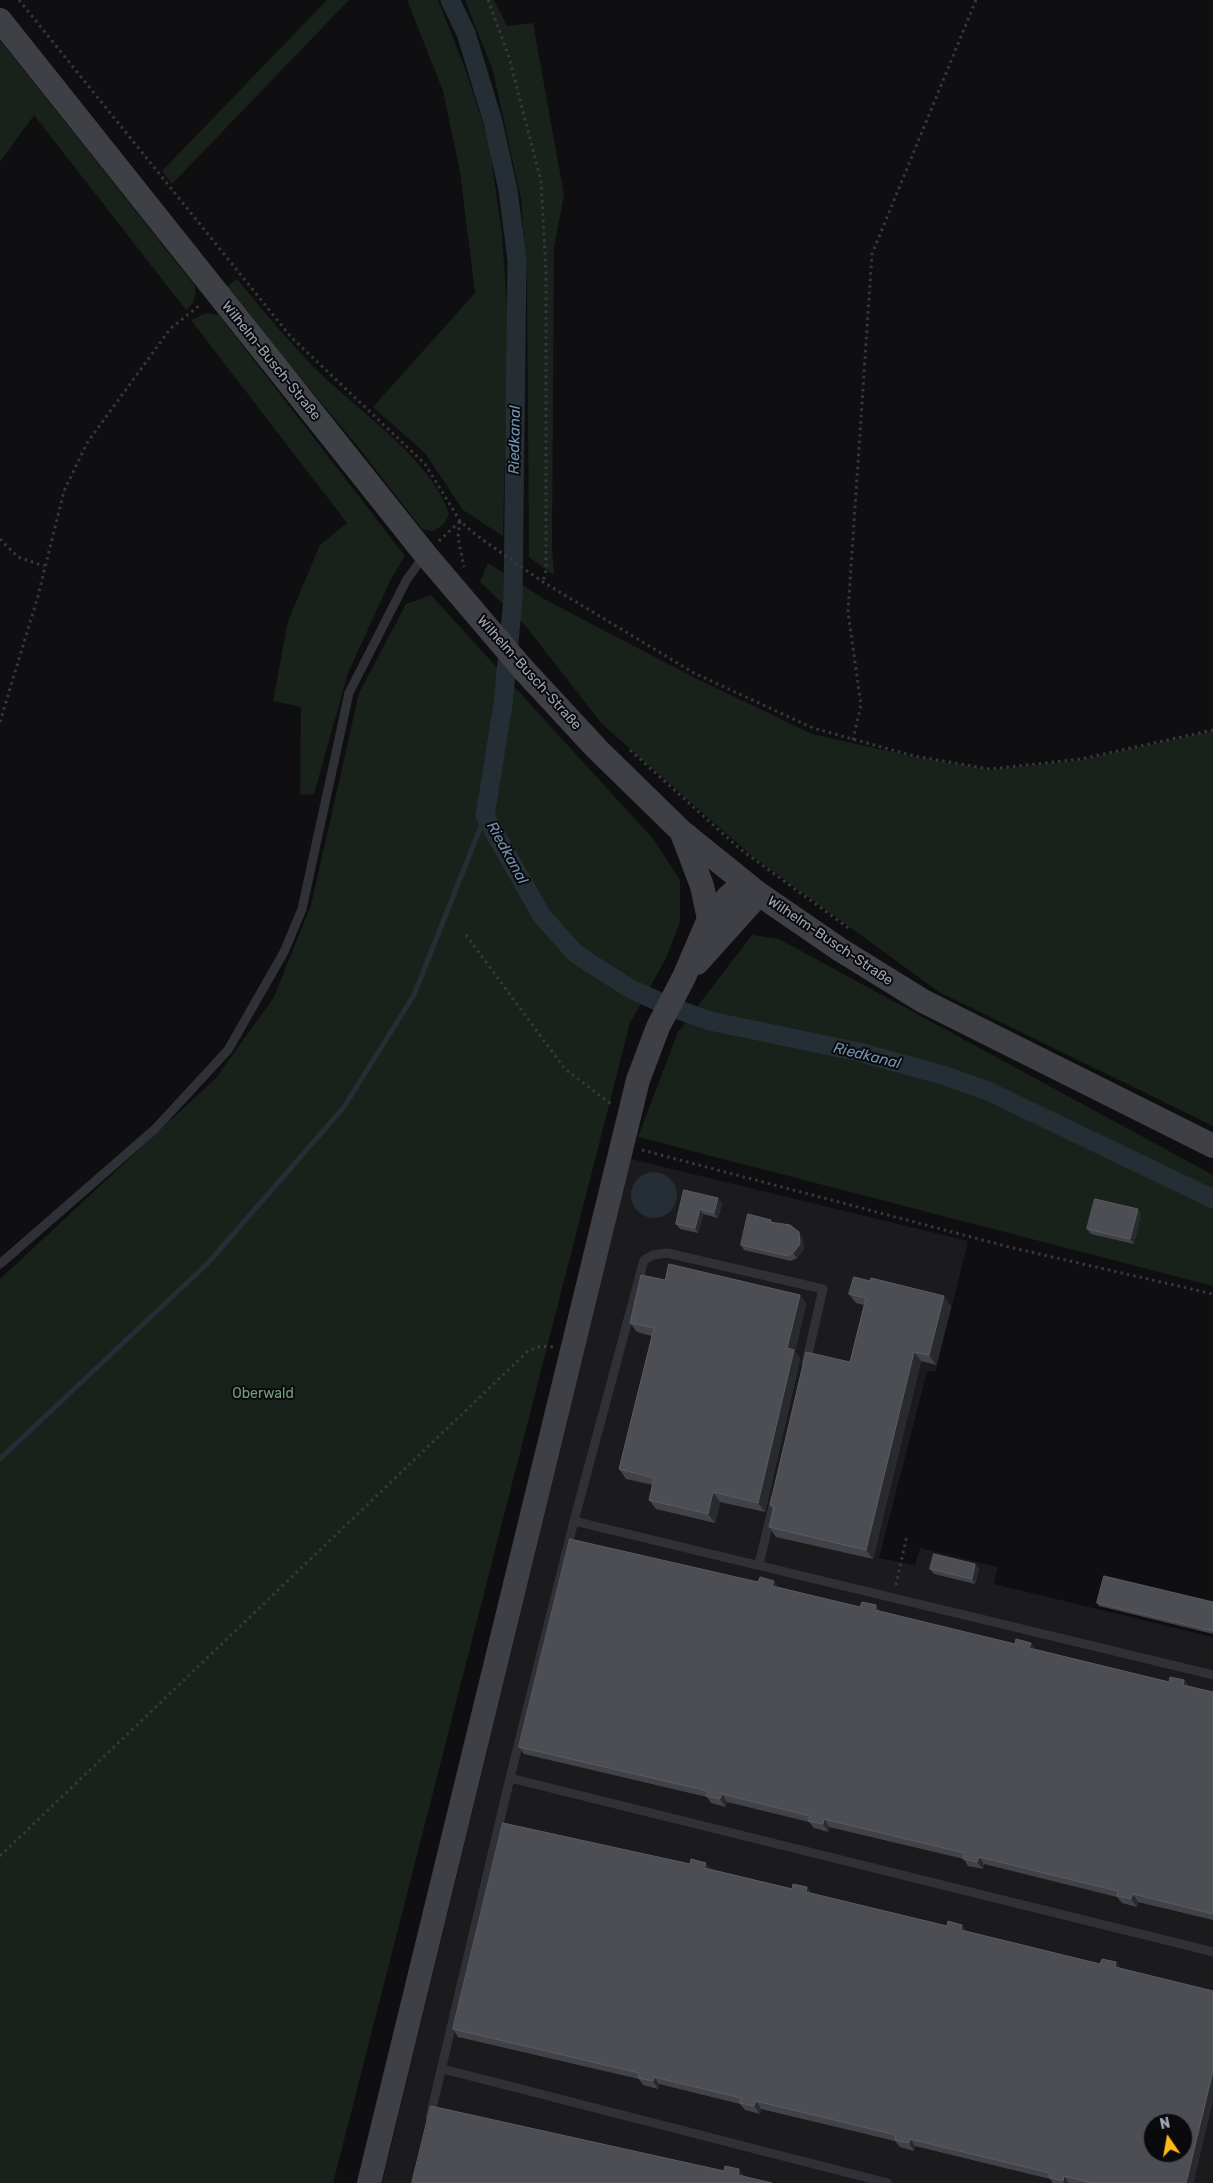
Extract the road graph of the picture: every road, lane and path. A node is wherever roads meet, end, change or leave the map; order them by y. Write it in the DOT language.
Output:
graph roads {
  1 [pos="19,0"];
  2 [pos="488,0"];
  3 [pos="976,0"];
  4 [pos="0,20"];
  5 [pos="216,292"];
  6 [pos="460,521"];
  7 [pos="0,539"];
  8 [pos="425,554"];
  9 [pos="44,566"];
  10 [pos="466,575"];
  11 [pos="543,582"];
  12 [pos="0,722"];
  13 [pos="1213,730"];
  14 [pos="853,740"];
  15 [pos="624,744"];
  16 [pos="682,831"];
  17 [pos="752,888"];
  18 [pos="709,919"];
  19 [pos="850,930"];
  20 [pos="466,935"];
  21 [pos="684,977"];
  22 [pos="612,1105"];
  23 [pos="621,1144"];
  24 [pos="1213,1146"];
  25 [pos="0,1264"];
  26 [pos="1213,1294"];
  27 [pos="570,1351"];
  28 [pos="803,1374"];
  29 [pos="777,1488"];
  30 [pos="574,1521"];
  31 [pos="907,1535"];
  32 [pos="760,1564"];
  33 [pos="893,1597"];
  34 [pos="1213,1675"];
  35 [pos="510,1778"];
  36 [pos="0,1856"];
  37 [pos="1213,1952"];
  38 [pos="443,2069"];
  39 [pos="428,2126"];
  40 [pos="369,2183"];
  41 [pos="888,2183"];
  1 -- 6 [label="path"];
  2 -- 11 [label="path"];
  3 -- 14 [label="path"];
  4 -- 5 [label="main road, Wilhelm-Busch-Straße"];
  5 -- 8 [label="main road, Wilhelm-Busch-Straße"];
  5 -- 9 [label="path"];
  6 -- 8 [label="path"];
  6 -- 10 [label="path"];
  6 -- 11 [label="path"];
  7 -- 9 [label="path"];
  8 -- 16 [label="main road, Wilhelm-Busch-Straße"];
  8 -- 25 [label="lane"];
  9 -- 12 [label="path"];
  11 -- 14 [label="path"];
  13 -- 14 [label="path"];
  15 -- 19 [label="path"];
  16 -- 17 [label="main road, Wilhelm-Busch-Straße"];
  16 -- 18 [label="main road"];
  17 -- 18 [label="main road"];
  17 -- 21 [label="main road"];
  17 -- 24 [label="main road, Wilhelm-Busch-Straße"];
  18 -- 21 [label="main road"];
  20 -- 22 [label="path"];
  21 -- 23 [label="main road"];
  23 -- 26 [label="path"];
  23 -- 27 [label="main road"];
  27 -- 36 [label="path"];
  27 -- 40 [label="main road"];
  28 -- 30 [label="lane"];
  29 -- 32 [label="lane"];
  30 -- 32 [label="lane"];
  30 -- 35 [label="lane"];
  31 -- 33 [label="path"];
  32 -- 33 [label="lane"];
  33 -- 34 [label="lane"];
  35 -- 37 [label="lane"];
  35 -- 38 [label="lane"];
  38 -- 39 [label="lane"];
  38 -- 41 [label="lane"];
}
